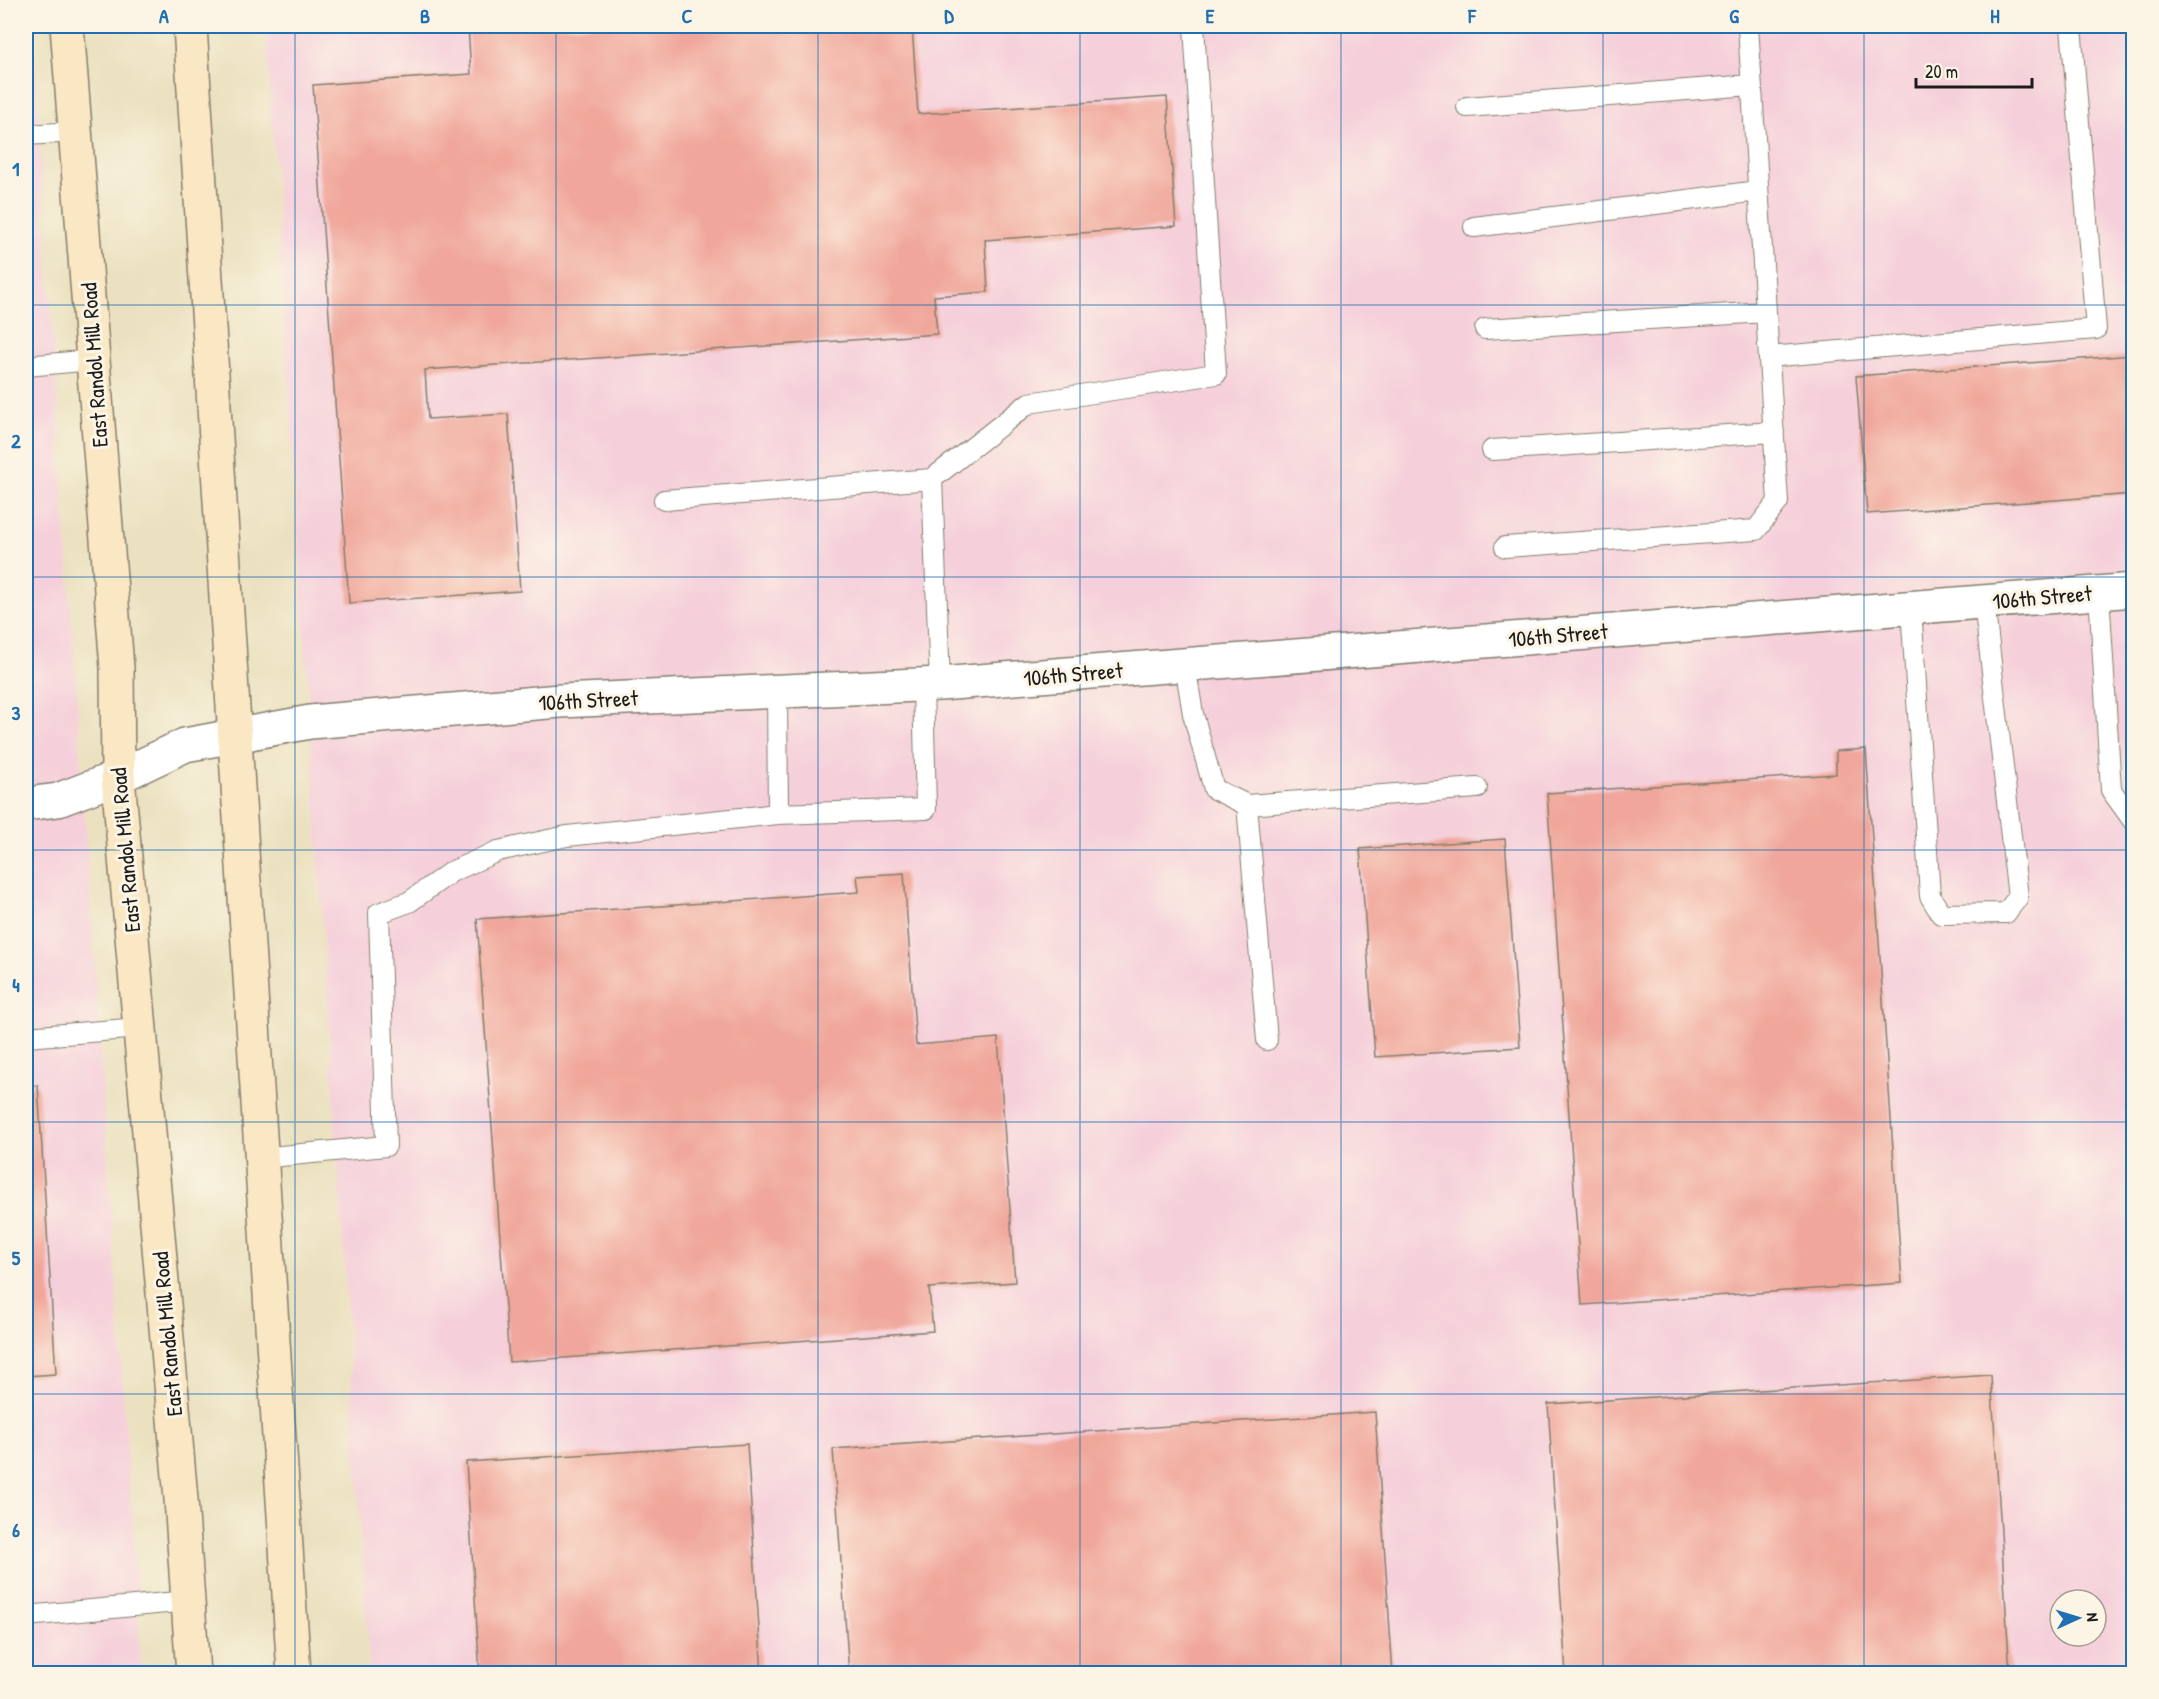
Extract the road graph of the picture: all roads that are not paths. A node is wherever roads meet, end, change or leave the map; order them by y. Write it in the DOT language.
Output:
graph roads {
  1 [pos="68,26"];
  2 [pos="190,26"];
  3 [pos="1194,26"];
  4 [pos="1748,26"];
  5 [pos="2071,26"];
  6 [pos="1752,85"];
  7 [pos="1467,107"];
  8 [pos="75,132"];
  9 [pos="26,135"];
  10 [pos="1758,191"];
  11 [pos="1474,227"];
  12 [pos="1766,312"];
  13 [pos="1485,329"];
  14 [pos="1769,357"];
  15 [pos="93,360"];
  16 [pos="26,366"];
  17 [pos="1774,432"];
  18 [pos="1492,450"];
  19 [pos="932,479"];
  20 [pos="664,500"];
  21 [pos="1505,546"];
  22 [pos="2133,590"];
  23 [pos="2099,593"];
  24 [pos="1984,602"];
  25 [pos="1911,608"];
  26 [pos="1185,665"];
  27 [pos="932,685"];
  28 [pos="777,691"];
  29 [pos="235,737"];
  30 [pos="118,777"];
  31 [pos="1477,788"];
  32 [pos="26,804"];
  33 [pos="1248,805"];
  34 [pos="778,814"];
  35 [pos="2133,822"];
  36 [pos="140,1028"];
  37 [pos="26,1037"];
  38 [pos="1267,1040"];
  39 [pos="260,1158"];
  40 [pos="188,1601"];
  41 [pos="26,1616"];
  42 [pos="193,1674"];
  43 [pos="294,1674"];
  1 -- 8 [label="main road, East Randol Mill Road"];
  2 -- 29 [label="main road"];
  3 -- 19 [label="lane"];
  4 -- 6 [label="lane"];
  5 -- 14 [label="lane"];
  6 -- 7 [label="lane"];
  6 -- 10 [label="lane"];
  8 -- 9 [label="lane"];
  8 -- 15 [label="main road, East Randol Mill Road"];
  10 -- 11 [label="lane"];
  10 -- 12 [label="lane"];
  12 -- 13 [label="lane"];
  12 -- 14 [label="lane"];
  14 -- 17 [label="lane"];
  15 -- 16 [label="lane"];
  15 -- 30 [label="main road, East Randol Mill Road"];
  17 -- 18 [label="lane"];
  17 -- 21 [label="lane"];
  19 -- 20 [label="lane"];
  19 -- 27 [label="lane"];
  22 -- 23 [label="street, 106th Street"];
  23 -- 24 [label="street, 106th Street"];
  23 -- 35 [label="lane"];
  24 -- 25 [label="street, 106th Street"];
  24 -- 25 [label="lane"];
  25 -- 26 [label="street, 106th Street"];
  26 -- 27 [label="street, 106th Street"];
  26 -- 33 [label="lane"];
  27 -- 28 [label="street, 106th Street"];
  27 -- 34 [label="lane"];
  28 -- 29 [label="street, 106th Street"];
  28 -- 34 [label="lane"];
  29 -- 30 [label="street, 106th Street"];
  29 -- 39 [label="main road"];
  30 -- 32 [label="street, 106th Street"];
  30 -- 36 [label="main road, East Randol Mill Road"];
  31 -- 33 [label="lane"];
  33 -- 38 [label="lane"];
  34 -- 39 [label="lane"];
  36 -- 37 [label="lane"];
  36 -- 40 [label="main road, East Randol Mill Road"];
  39 -- 43 [label="main road"];
  40 -- 41 [label="lane"];
  40 -- 42 [label="main road, East Randol Mill Road"];
}
